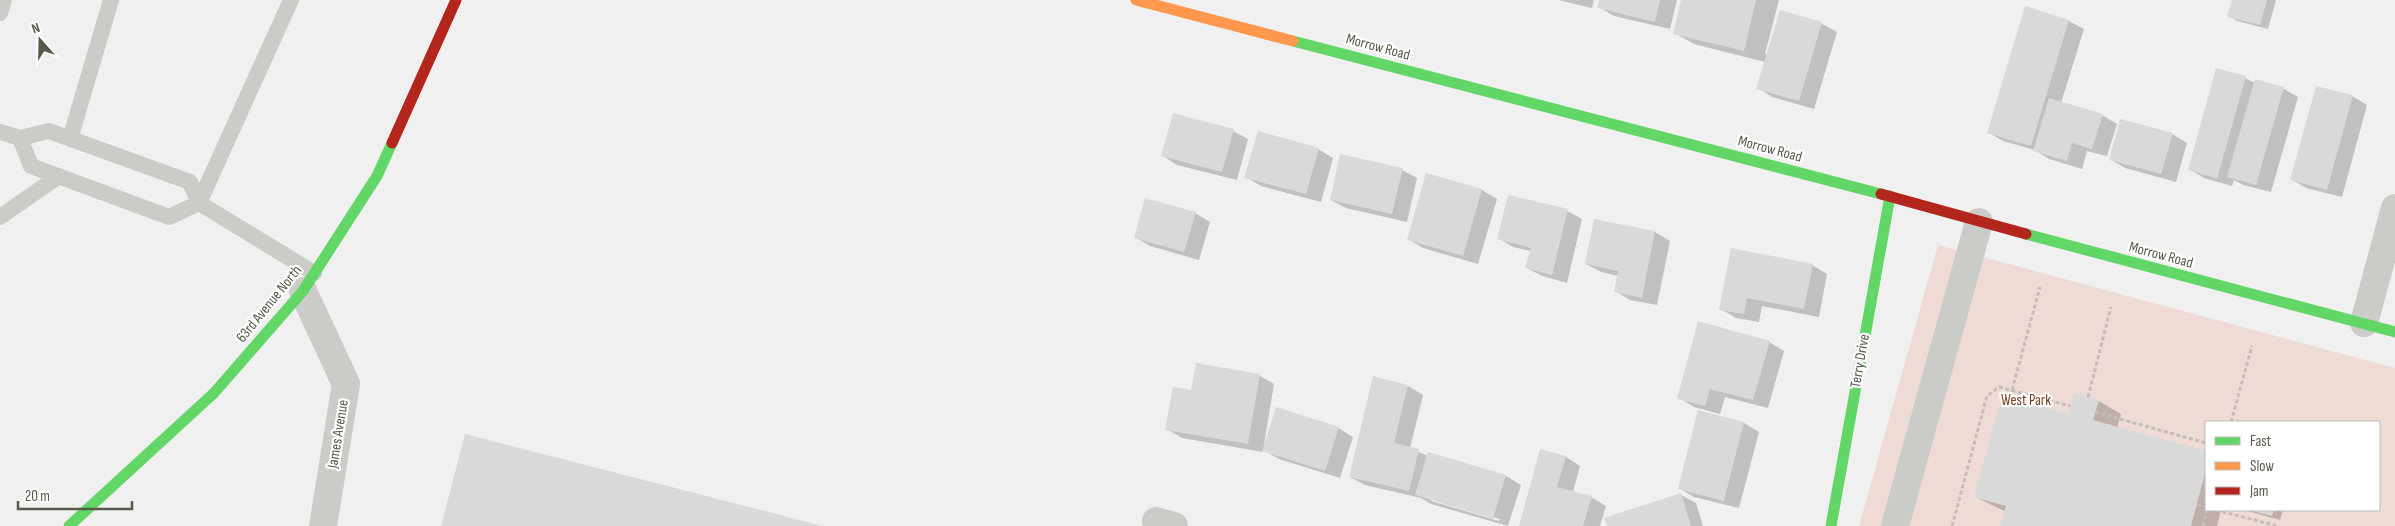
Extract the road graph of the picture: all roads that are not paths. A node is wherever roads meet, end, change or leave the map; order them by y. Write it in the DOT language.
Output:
graph roads {
  1 [pos="4,0"];
  2 [pos="111,0"];
  3 [pos="291,0"];
  4 [pos="456,0"];
  5 [pos="1136,0"];
  6 [pos="0,14"];
  7 [pos="0,132"];
  8 [pos="20,138"];
  9 [pos="70,139"];
  10 [pos="59,176"];
  11 [pos="1890,196"];
  12 [pos="199,203"];
  13 [pos="2395,208"];
  14 [pos="0,217"];
  15 [pos="1979,222"];
  16 [pos="308,282"];
  17 [pos="2364,324"];
  18 [pos="2395,332"];
  19 [pos="69,526"];
  20 [pos="323,526"];
  21 [pos="1831,526"];
  22 [pos="1895,526"];
  1 -- 6 [label="lane"];
  2 -- 9 [label="lane"];
  3 -- 12 [label="lane"];
  4 -- 16 [label="street, 63rd Avenue North"];
  5 -- 11 [label="street, Morrow Road"];
  7 -- 8 [label="lane"];
  8 -- 9 [label="lane"];
  8 -- 10 [label="lane"];
  9 -- 12 [label="lane"];
  10 -- 12 [label="lane"];
  10 -- 14 [label="lane"];
  11 -- 15 [label="street, Morrow Road"];
  11 -- 21 [label="street, Terry Drive"];
  12 -- 16 [label="lane"];
  13 -- 17 [label="street"];
  15 -- 17 [label="street, Morrow Road"];
  15 -- 22 [label="street"];
  16 -- 19 [label="street, 63rd Avenue North"];
  16 -- 20 [label="street, James Avenue"];
  17 -- 18 [label="street, Morrow Road"];
}
